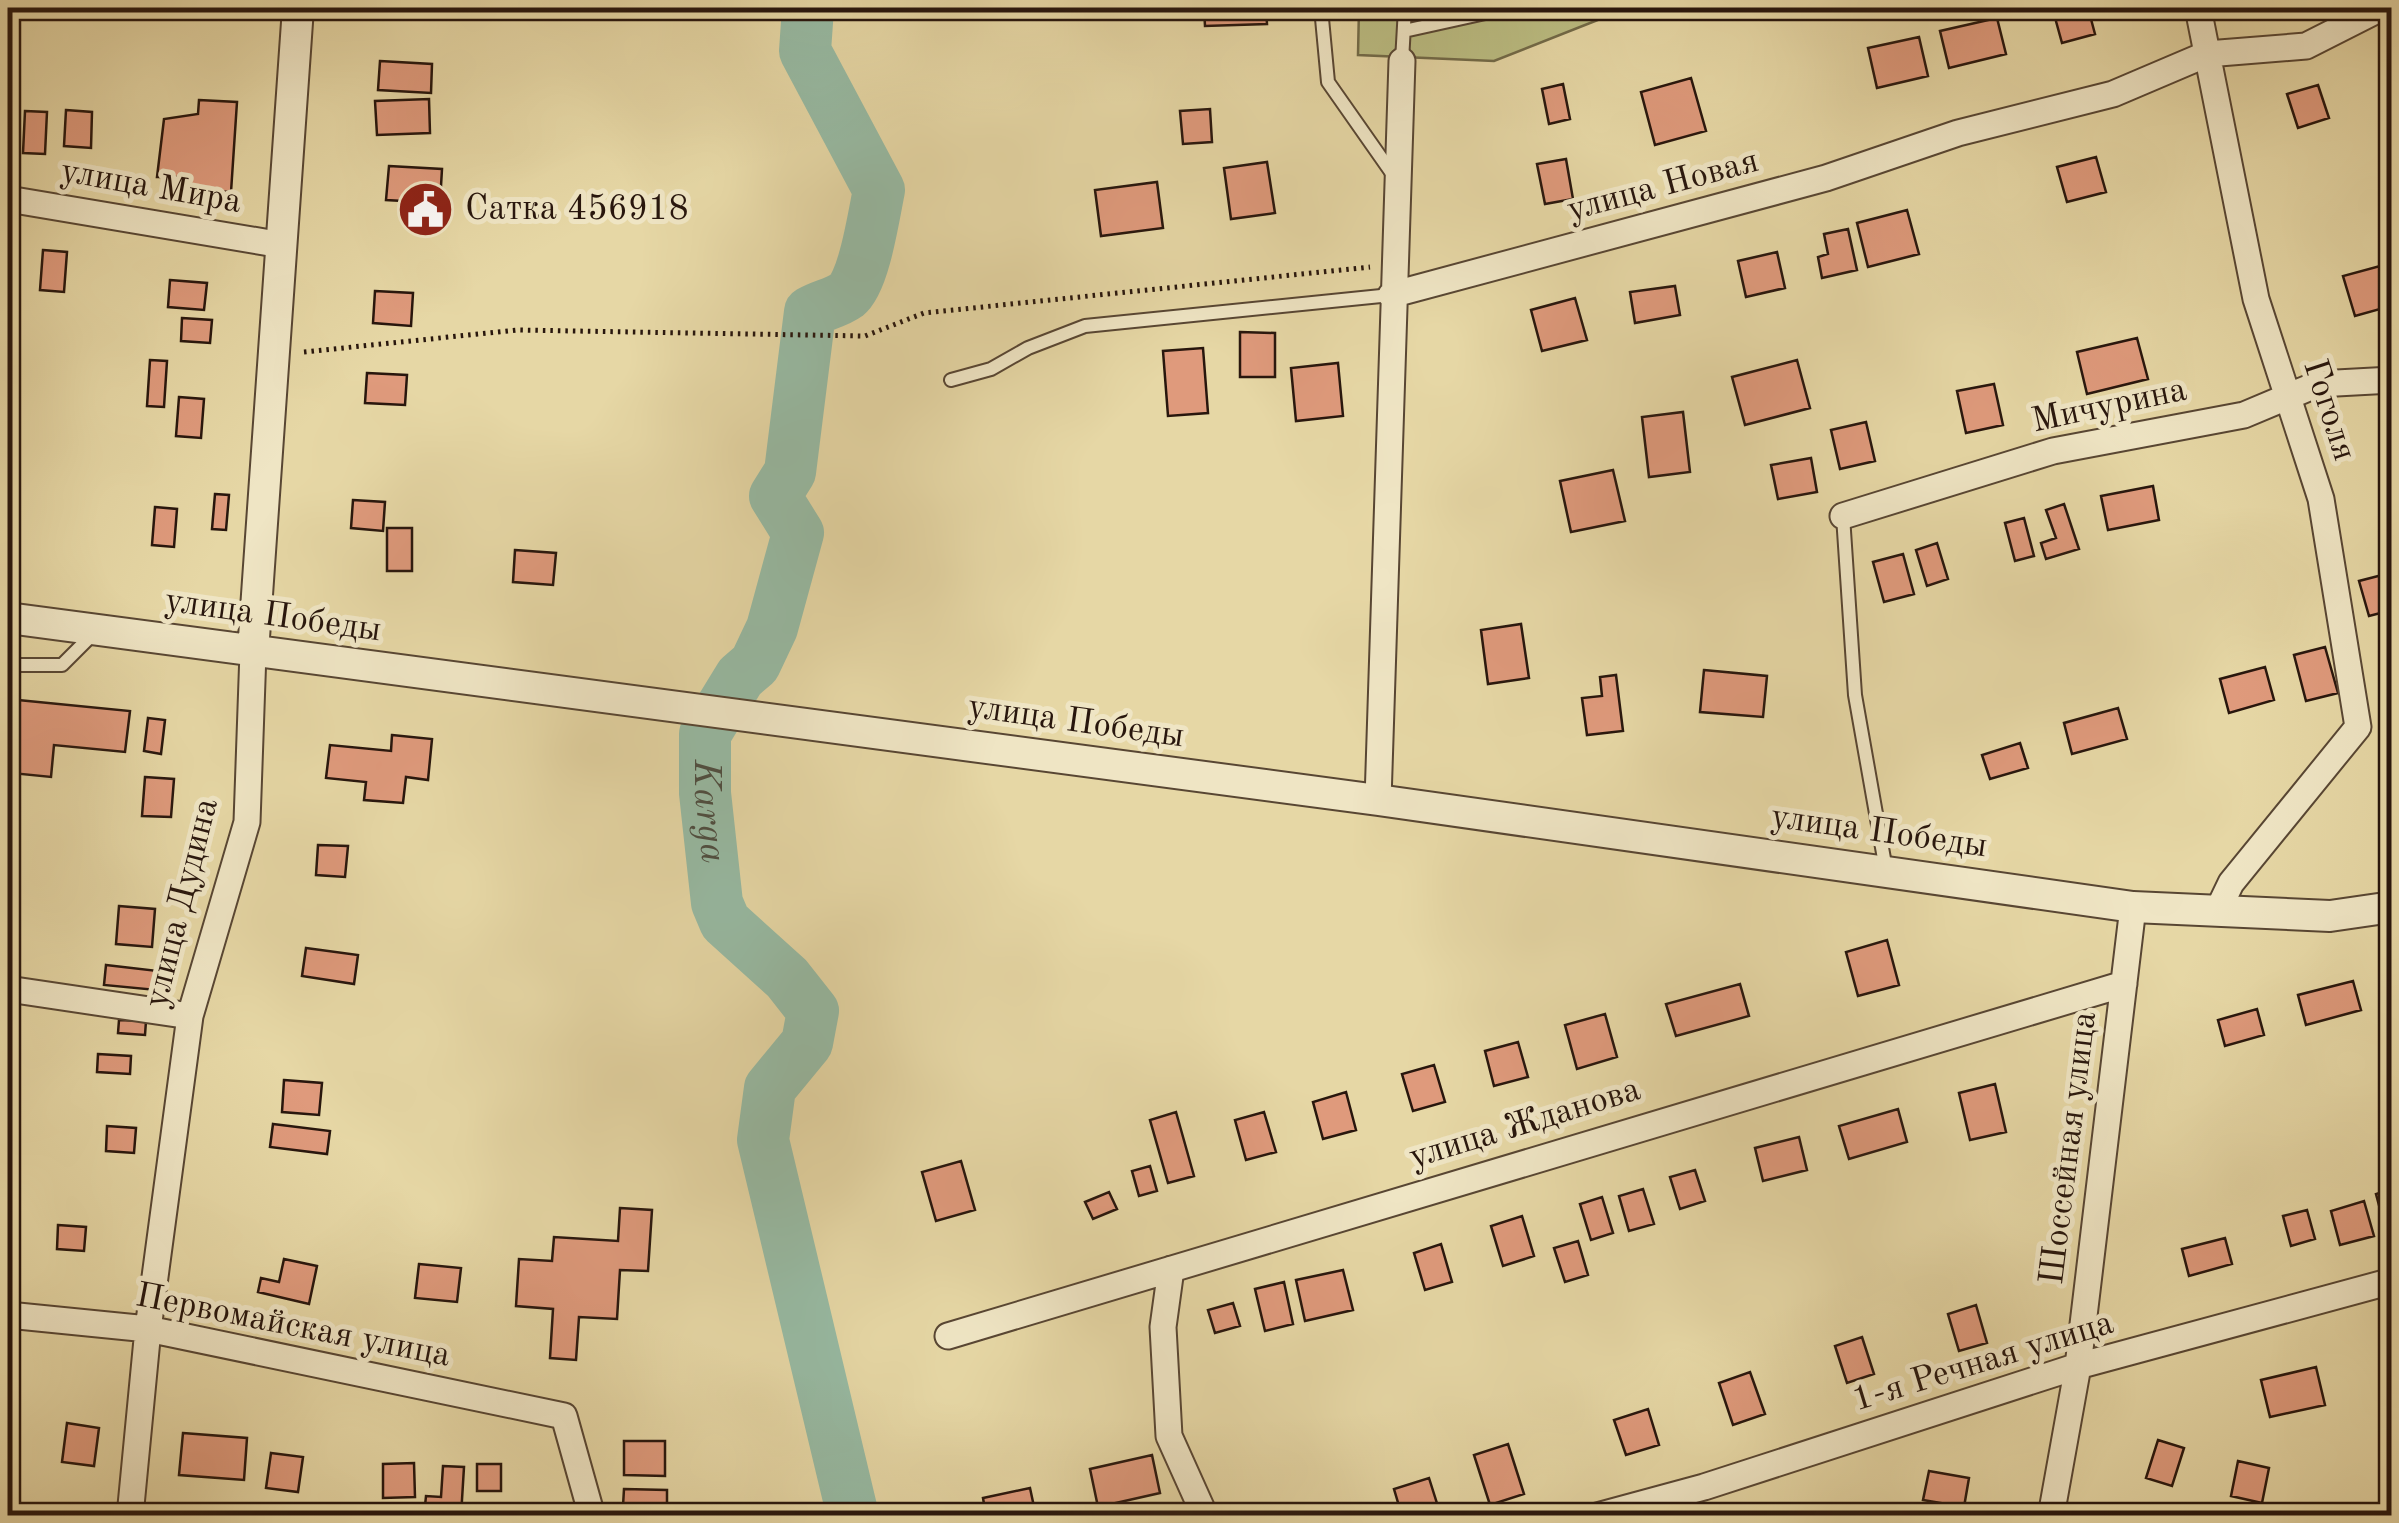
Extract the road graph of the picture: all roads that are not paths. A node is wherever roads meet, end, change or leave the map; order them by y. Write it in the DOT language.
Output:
graph roads {
  1 [pos="298,8"];
  2 [pos="1321,8"];
  3 [pos="1405,8"];
  4 [pos="1508,8"];
  5 [pos="2198,8"];
  6 [pos="2381,8"];
  7 [pos="1404,31"];
  8 [pos="2207,54"];
  9 [pos="1402,61"];
  10 [pos="1397,180"];
  11 [pos="8,198"];
  12 [pos="282,245"];
  13 [pos="1391,295"];
  14 [pos="951,380"];
  15 [pos="2392,380"];
  16 [pos="2288,393"];
  17 [pos="1842,516"];
  18 [pos="8,618"];
  19 [pos="97,630"];
  20 [pos="253,652"];
  21 [pos="8,665"];
  22 [pos="1378,800"];
  23 [pos="1886,870"];
  24 [pos="2134,906"];
  25 [pos="2392,907"];
  26 [pos="2218,910"];
  27 [pos="2124,984"];
  28 [pos="8,988"];
  29 [pos="190,1016"];
  30 [pos="1171,1269"];
  31 [pos="2392,1281"];
  32 [pos="8,1315"];
  33 [pos="148,1329"];
  34 [pos="948,1336"];
  35 [pos="2078,1366"];
  36 [pos="1704,1488"];
  37 [pos="130,1516"];
  38 [pos="592,1516"];
  39 [pos="1205,1516"];
  40 [pos="1596,1516"];
  41 [pos="1696,1516"];
  42 [pos="2051,1516"];
  1 -- 12 [label="street, улица Дудина"];
  2 -- 10 [label="lane"];
  3 -- 7 [label="lane"];
  4 -- 7 [label="lane"];
  5 -- 8 [label="street, Гоголя"];
  6 -- 8 [label="street, улица Новая"];
  7 -- 9 [label="lane"];
  8 -- 13 [label="street, улица Новая"];
  8 -- 16 [label="street, Гоголя"];
  9 -- 10 [label="street"];
  10 -- 13 [label="street"];
  11 -- 12 [label="street, улица Мира"];
  12 -- 20 [label="street, улица Дудина"];
  13 -- 14 [label="lane, улица Новая"];
  13 -- 22 [label="street"];
  15 -- 16 [label="street, Мичурина"];
  16 -- 17 [label="street, Мичурина"];
  16 -- 26 [label="street, Гоголя"];
  17 -- 23 [label="lane"];
  18 -- 19 [label="street, улица Победы"];
  19 -- 20 [label="street, улица Победы"];
  19 -- 21 [label="lane"];
  20 -- 22 [label="street, улица Победы"];
  20 -- 29 [label="street, улица Дудина"];
  22 -- 23 [label="street, улица Победы"];
  23 -- 24 [label="street, улица Победы"];
  24 -- 26 [label="street"];
  24 -- 27 [label="street, Шоссейная улица"];
  25 -- 26 [label="street"];
  27 -- 30 [label="street, улица Жданова"];
  27 -- 35 [label="street, Шоссейная улица"];
  28 -- 29 [label="street"];
  29 -- 33 [label="street, улица Дудина"];
  30 -- 34 [label="street, улица Жданова"];
  30 -- 39 [label="street"];
  31 -- 35 [label="street, 1-я Речная улица"];
  32 -- 33 [label="street, Первомайская улица"];
  33 -- 37 [label="street, улица Дудина"];
  33 -- 38 [label="street, Первомайская улица"];
  35 -- 36 [label="street, 1-я Речная улица"];
  35 -- 42 [label="street, Шоссейная улица"];
  36 -- 40 [label="street, 1-я Речная улица"];
  36 -- 41 [label="street"];
}
